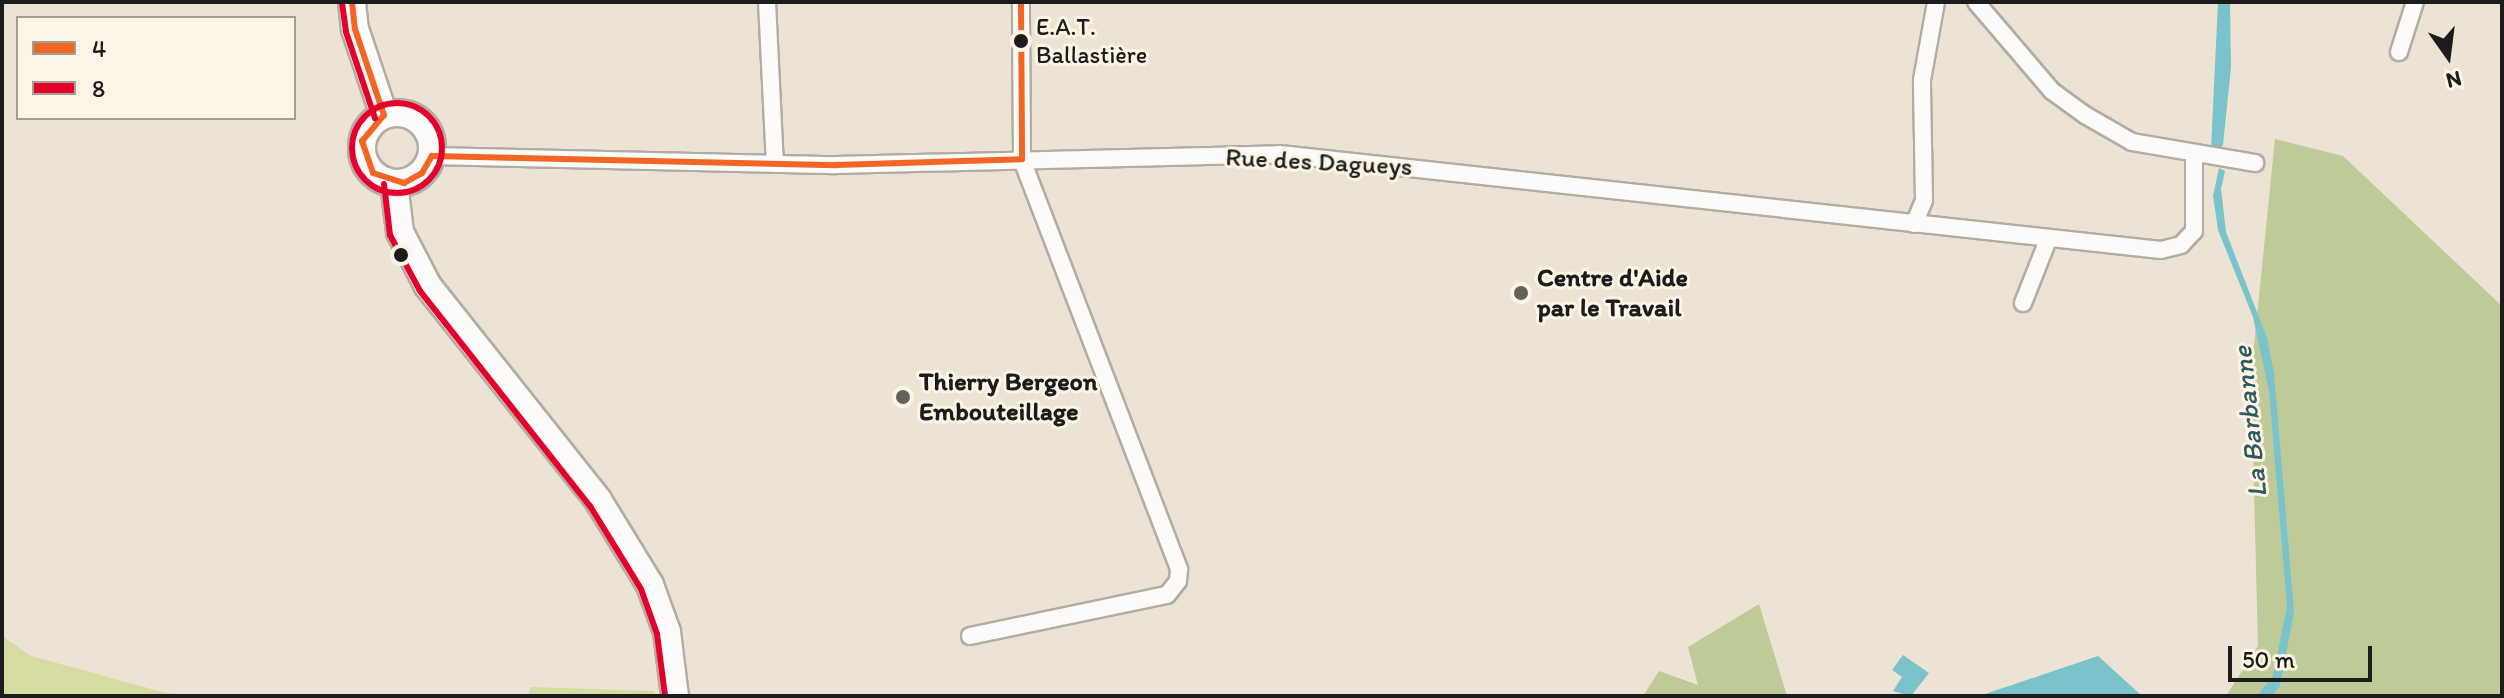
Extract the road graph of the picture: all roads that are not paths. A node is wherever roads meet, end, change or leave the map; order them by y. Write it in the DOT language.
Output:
graph roads {
  1 [pos="352,2"];
  2 [pos="767,2"];
  3 [pos="1021,2"];
  4 [pos="1936,2"];
  5 [pos="1976,2"];
  6 [pos="2415,2"];
  7 [pos="2399,52"];
  8 [pos="384,115"];
  9 [pos="432,156"];
  10 [pos="2194,156"];
  11 [pos="1022,159"];
  12 [pos="2255,163"];
  13 [pos="775,164"];
  14 [pos="394,183"];
  15 [pos="1914,224"];
  16 [pos="2048,240"];
  17 [pos="2023,303"];
  18 [pos="970,636"];
  19 [pos="675,696"];
  1 -- 8 [label="main road"];
  2 -- 13 [label="street"];
  3 -- 11 [label="street"];
  4 -- 15 [label="street"];
  5 -- 10 [label="street"];
  6 -- 7 [label="street"];
  8 -- 9 [label="main road"];
  8 -- 14 [label="main road"];
  9 -- 13 [label="street, Rue des Dagueys"];
  9 -- 14 [label="main road"];
  10 -- 12 [label="street"];
  10 -- 16 [label="street, Rue des Dagueys"];
  11 -- 13 [label="street, Rue des Dagueys"];
  11 -- 15 [label="street, Rue des Dagueys"];
  11 -- 18 [label="street"];
  14 -- 19 [label="main road"];
  15 -- 16 [label="street, Rue des Dagueys"];
  16 -- 17 [label="street"];
}
